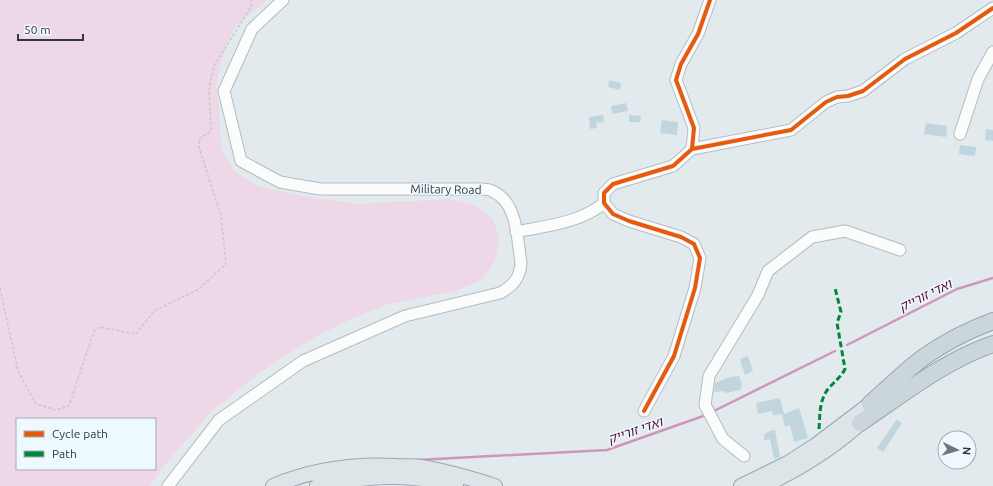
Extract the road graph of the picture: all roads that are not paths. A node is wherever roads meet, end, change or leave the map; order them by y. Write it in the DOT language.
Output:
graph roads {
  1 [pos="283,0"];
  2 [pos="710,0"];
  3 [pos="993,8"];
  4 [pos="993,52"];
  5 [pos="960,134"];
  6 [pos="692,149"];
  7 [pos="604,203"];
  8 [pos="516,232"];
  9 [pos="900,250"];
  10 [pos="993,321"];
  11 [pos="993,328"];
  12 [pos="993,336"];
  13 [pos="993,344"];
  14 [pos="870,404"];
  15 [pos="644,411"];
  16 [pos="860,423"];
  17 [pos="744,456"];
  18 [pos="168,486"];
  19 [pos="274,486"];
  20 [pos="317,486"];
  21 [pos="456,486"];
  22 [pos="495,486"];
  23 [pos="741,486"];
  24 [pos="763,486"];
  1 -- 8 [label="street, Military Road"];
  2 -- 6 [label="street"];
  3 -- 6 [label="street"];
  4 -- 5 [label="street"];
  6 -- 7 [label="street"];
  7 -- 8 [label="street"];
  7 -- 15 [label="street"];
  8 -- 18 [label="street, Military Road"];
  9 -- 17 [label="street"];
  10 -- 14 [label="highway"];
  11 -- 14 [label="main road"];
  12 -- 16 [label="main road"];
  13 -- 16 [label="highway"];
  14 -- 23 [label="main road"];
  16 -- 24 [label="main road"];
  19 -- 22 [label="main road"];
  20 -- 21 [label="main road"];
}
